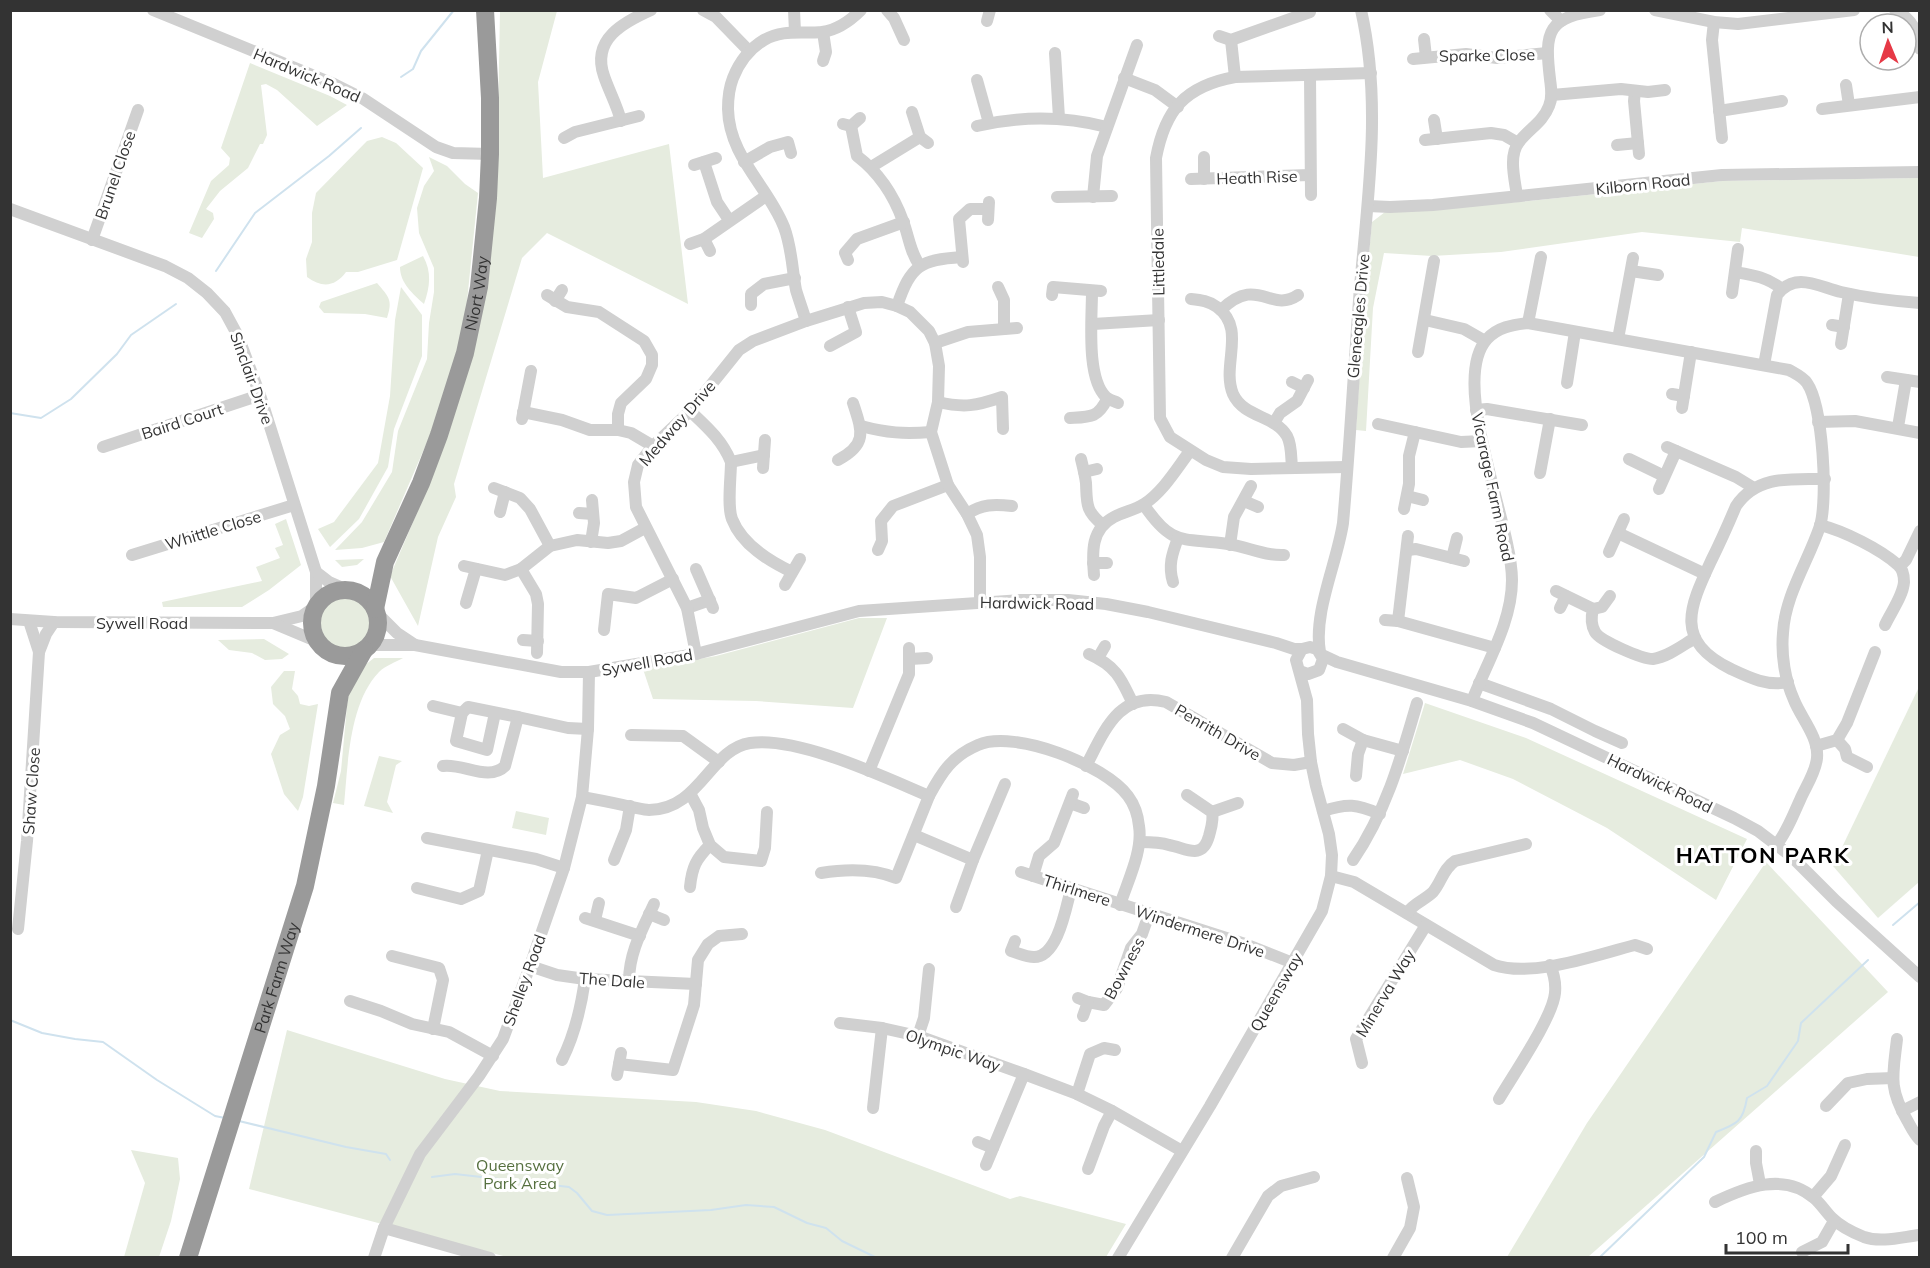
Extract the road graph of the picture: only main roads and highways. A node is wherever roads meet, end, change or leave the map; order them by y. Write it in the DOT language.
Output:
graph roads {
  1 [pos="485,10"];
  2 [pos="385,562"];
  3 [pos="346,589"];
  4 [pos="376,611"];
  5 [pos="322,647"];
  6 [pos="367,647"];
  7 [pos="340,693"];
  8 [pos="188,1257"];
  1 -- 2 [label="highway, Niort Way"];
  2 -- 3 [label="highway, Niort Way"];
  2 -- 4 [label="highway, Niort Way"];
  3 -- 4 [label="highway"];
  3 -- 5 [label="highway"];
  4 -- 6 [label="highway"];
  5 -- 6 [label="highway"];
  5 -- 7 [label="highway, Park Farm Way"];
  6 -- 7 [label="highway, Park Farm Way"];
  7 -- 8 [label="highway, Park Farm Way"];
}
